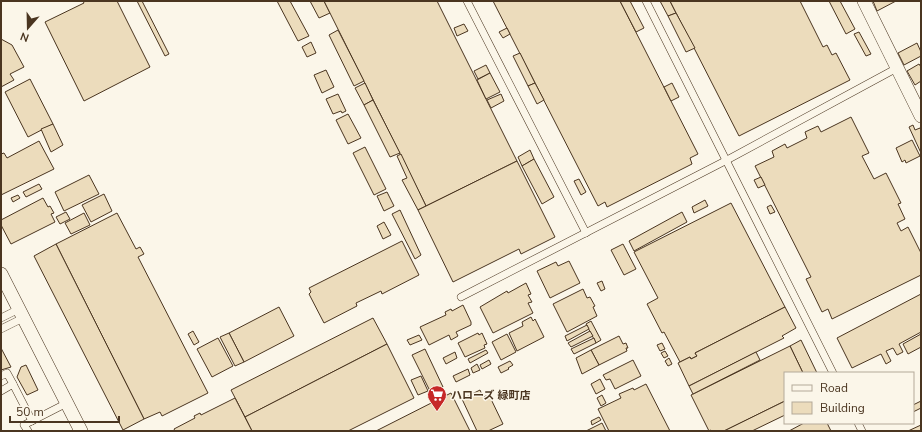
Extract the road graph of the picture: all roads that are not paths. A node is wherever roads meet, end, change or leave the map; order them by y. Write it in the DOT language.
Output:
graph roads {
  1 [pos="468,1"];
  2 [pos="646,1"];
  3 [pos="864,1"];
  4 [pos="897,68"];
  5 [pos="921,116"];
  6 [pos="727,160"];
  7 [pos="586,233"];
  8 [pos="1,274"];
  9 [pos="461,297"];
  10 [pos="21,314"];
  11 [pos="1,318"];
  12 [pos="1,329"];
  13 [pos="833,372"];
  14 [pos="1,376"];
  15 [pos="13,384"];
  16 [pos="1,391"];
  17 [pos="67,403"];
  18 [pos="32,421"];
  19 [pos="28,431"];
  20 [pos="81,431"];
  1 -- 7 [label="lane"];
  2 -- 6 [label="lane"];
  3 -- 4 [label="street"];
  4 -- 5 [label="street"];
  4 -- 6 [label="lane"];
  6 -- 7 [label="lane"];
  6 -- 13 [label="lane"];
  7 -- 9 [label="lane"];
  8 -- 10 [label="street"];
  10 -- 11 [label="lane"];
  10 -- 12 [label="lane"];
  10 -- 17 [label="street"];
  14 -- 15 [label="lane"];
  15 -- 16 [label="lane"];
  15 -- 18 [label="lane"];
  17 -- 18 [label="lane"];
  17 -- 20 [label="street"];
  18 -- 19 [label="lane"];
}
